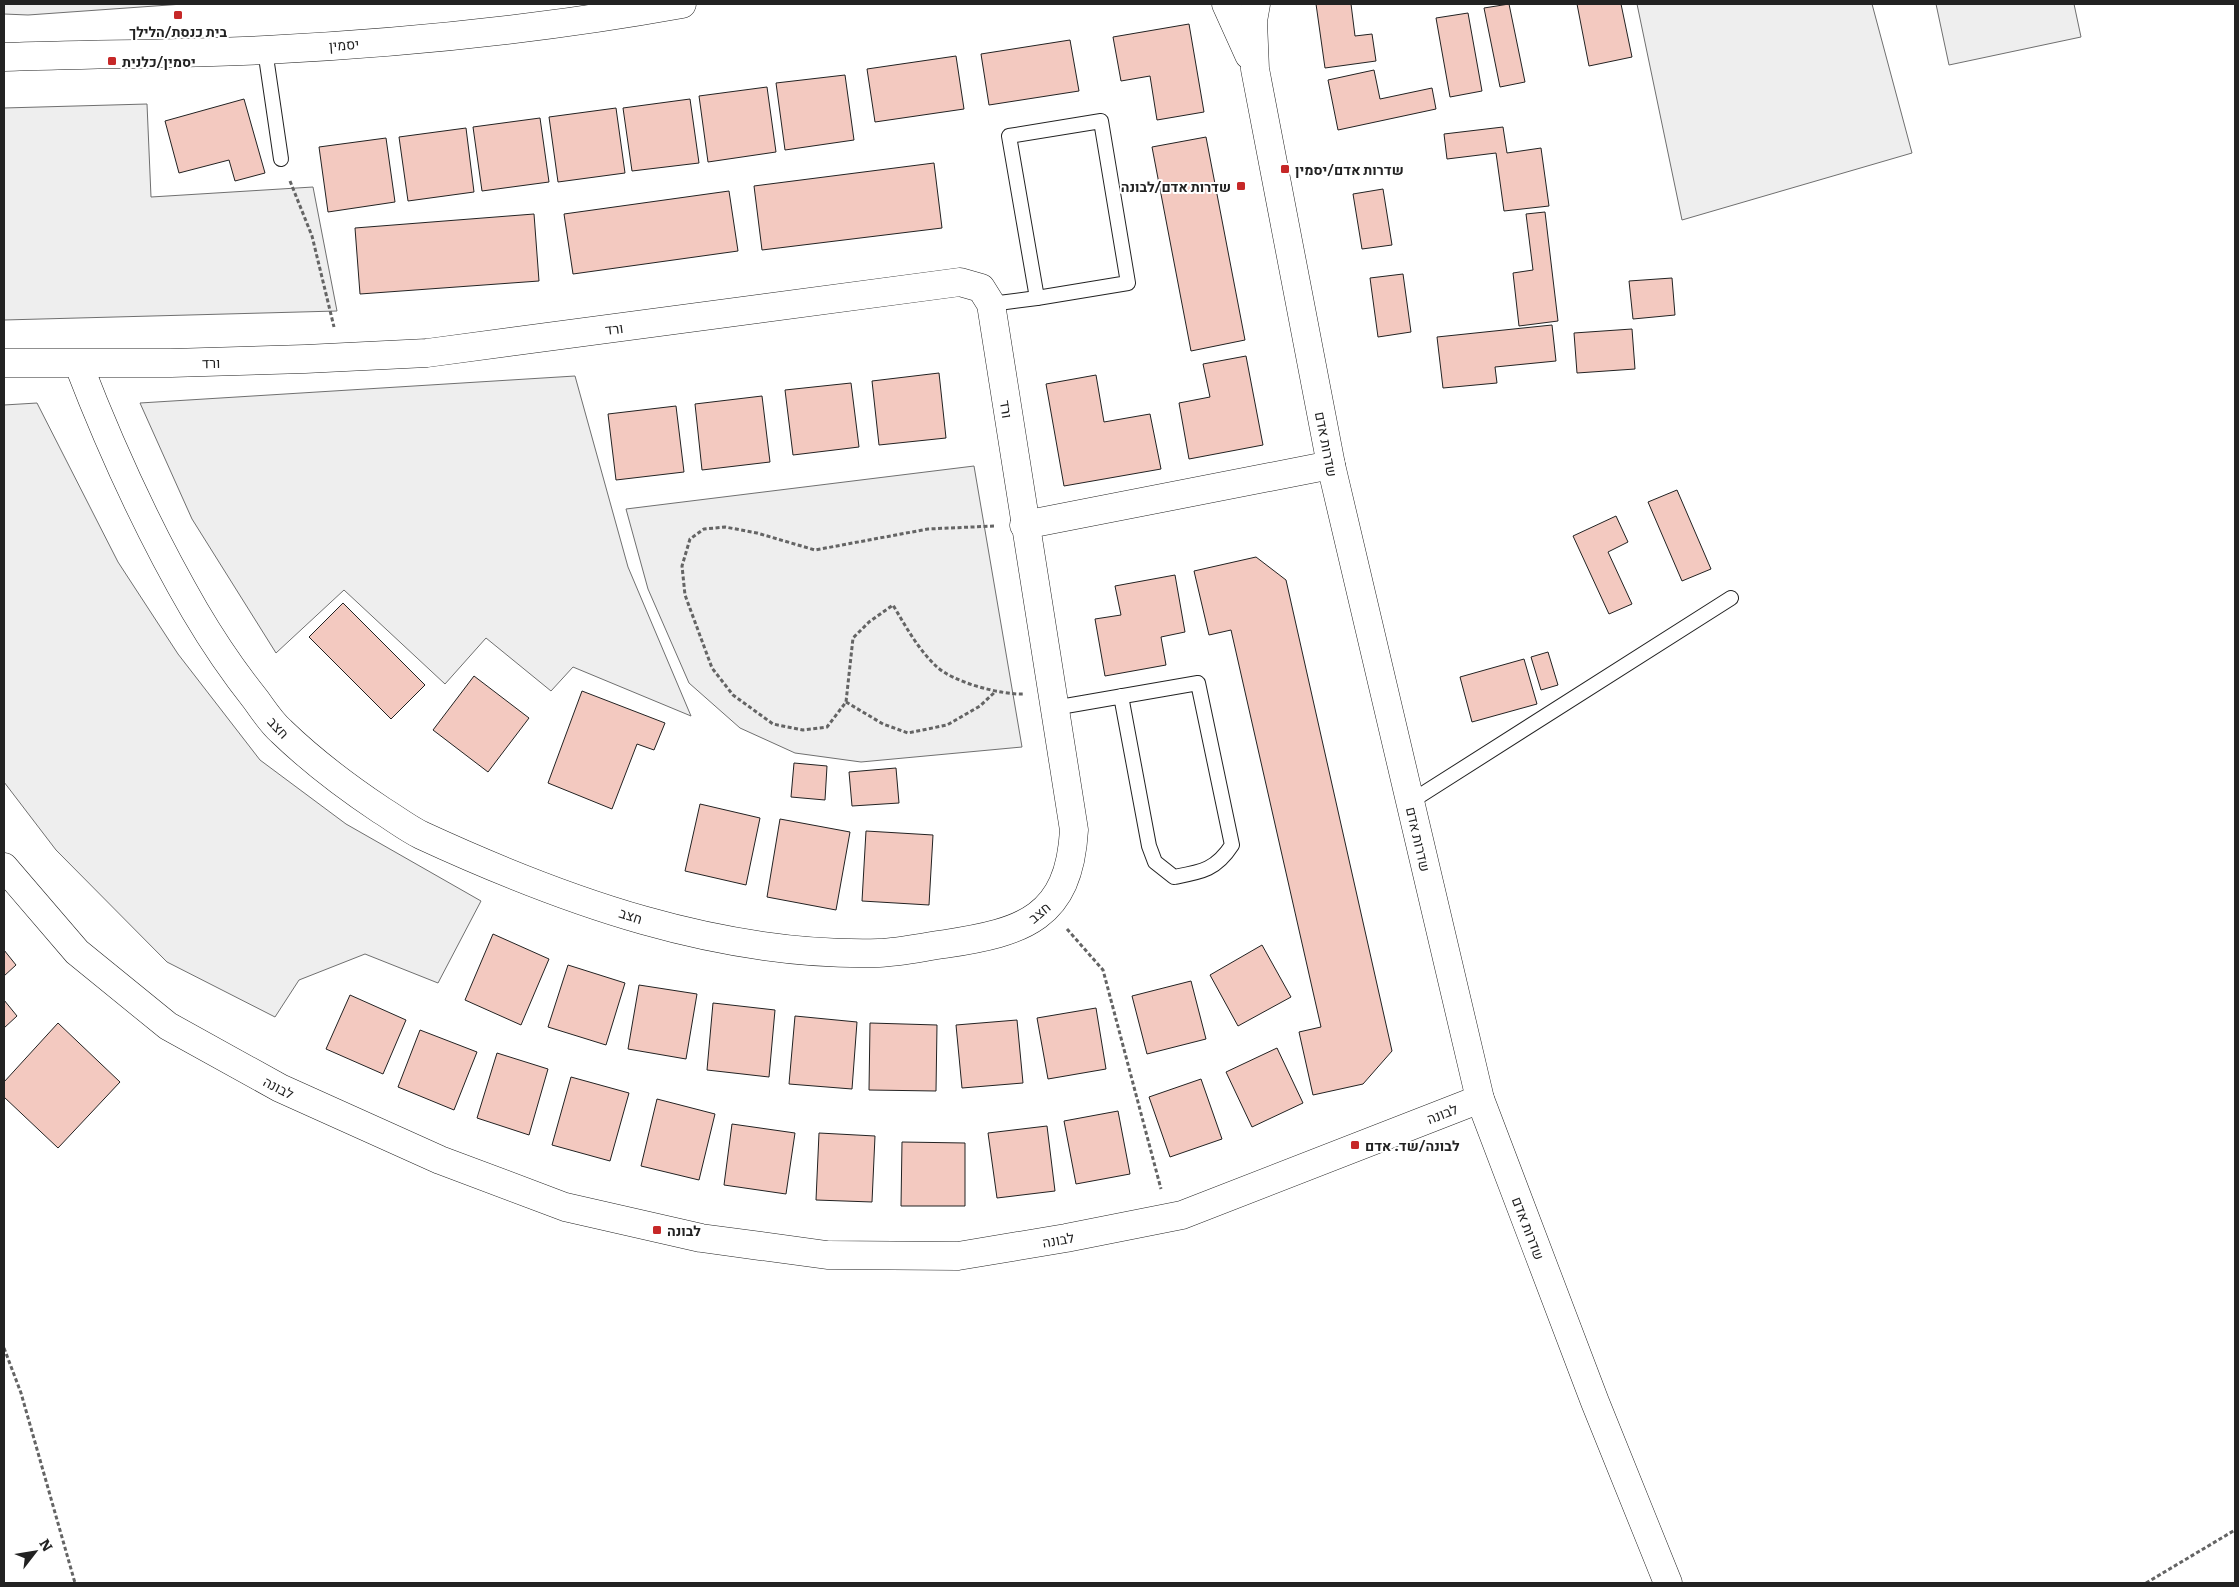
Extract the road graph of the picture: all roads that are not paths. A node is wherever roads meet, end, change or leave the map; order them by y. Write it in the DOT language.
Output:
graph roads {
  1 [pos="1226,4"];
  2 [pos="1256,4"];
  3 [pos="664,5"];
  4 [pos="265,50"];
  5 [pos="4,56"];
  6 [pos="1255,69"];
  7 [pos="281,159"];
  8 [pos="1037,298"];
  9 [pos="991,304"];
  10 [pos="4,363"];
  11 [pos="78,363"];
  12 [pos="1331,465"];
  13 [pos="1024,525"];
  14 [pos="1731,598"];
  15 [pos="1121,696"];
  16 [pos="1053,700"];
  17 [pos="1410,802"];
  18 [pos="4,867"];
  19 [pos="1480,1099"];
  20 [pos="1668,1583"];
  1 -- 6 [label="street, שדרות אדם"];
  2 -- 6 [label="street, שדרות אדם"];
  3 -- 4 [label="street, יסמין"];
  4 -- 5 [label="street, יסמין"];
  4 -- 7 [label="lane"];
  6 -- 12 [label="street, שדרות אדם"];
  8 -- 8 [label="lane"];
  8 -- 9 [label="lane"];
  9 -- 11 [label="street, ורד"];
  9 -- 13 [label="street, ורד"];
  10 -- 11 [label="street, ורד"];
  11 -- 16 [label="street, חצב"];
  12 -- 13 [label="street"];
  12 -- 17 [label="street, שדרות אדם"];
  13 -- 16 [label="street, חצב"];
  14 -- 17 [label="lane"];
  15 -- 15 [label="lane"];
  15 -- 16 [label="lane"];
  17 -- 19 [label="street, שדרות אדם"];
  18 -- 19 [label="street, לבונה"];
  19 -- 20 [label="street, שדרות אדם"];
}
